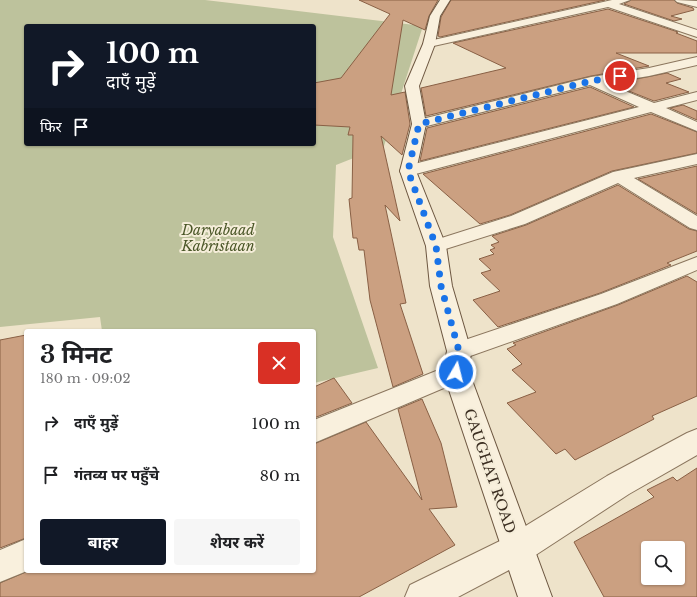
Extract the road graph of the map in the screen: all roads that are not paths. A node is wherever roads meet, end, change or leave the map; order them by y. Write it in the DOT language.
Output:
graph roads {
  1 [pos="445,0"];
  2 [pos="625,0"];
  3 [pos="680,0"];
  4 [pos="609,4"];
  5 [pos="697,4"];
  6 [pos="697,34"];
  7 [pos="429,44"];
  8 [pos="697,61"];
  9 [pos="591,81"];
  10 [pos="697,96"];
  11 [pos="654,108"];
  12 [pos="419,124"];
  13 [pos="697,127"];
  14 [pos="697,159"];
  15 [pos="408,171"];
  16 [pos="619,176"];
  17 [pos="697,224"];
  18 [pos="436,246"];
  19 [pos="697,263"];
  20 [pos="457,361"];
  21 [pos="316,431"];
  22 [pos="697,441"];
  23 [pos="518,549"];
  24 [pos="24,556"];
  25 [pos="0,566"];
  26 [pos="422,597"];
  27 [pos="535,597"];
  1 -- 7 [label="street"];
  2 -- 4 [label="street"];
  3 -- 5 [label="street"];
  4 -- 6 [label="street"];
  4 -- 7 [label="street"];
  7 -- 12 [label="street"];
  8 -- 9 [label="street"];
  9 -- 11 [label="street"];
  9 -- 12 [label="street"];
  10 -- 11 [label="street"];
  11 -- 13 [label="street"];
  11 -- 15 [label="street"];
  12 -- 15 [label="street"];
  14 -- 16 [label="street"];
  15 -- 18 [label="street, GAUGHAT ROAD"];
  16 -- 17 [label="street"];
  16 -- 18 [label="street"];
  18 -- 20 [label="street, GAUGHAT ROAD"];
  19 -- 20 [label="street"];
  20 -- 21 [label="street"];
  20 -- 23 [label="street, GAUGHAT ROAD"];
  22 -- 23 [label="street"];
  23 -- 26 [label="street"];
  23 -- 27 [label="street, GAUGHAT ROAD"];
  24 -- 25 [label="street"];
}
